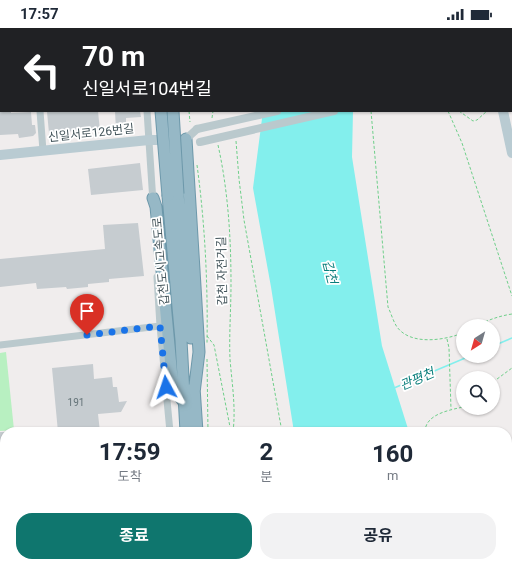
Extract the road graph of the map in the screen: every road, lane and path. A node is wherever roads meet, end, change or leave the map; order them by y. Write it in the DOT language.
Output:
graph roads {
  1 [pos="40,112"];
  2 [pos="147,112"];
  3 [pos="161,112"];
  4 [pos="173,112"];
  5 [pos="188,112"];
  6 [pos="213,112"];
  7 [pos="273,112"];
  8 [pos="330,112"];
  9 [pos="371,112"];
  10 [pos="448,112"];
  11 [pos="460,112"];
  12 [pos="486,112"];
  13 [pos="503,112"];
  14 [pos="212,120"];
  15 [pos="190,122"];
  16 [pos="236,137"];
  17 [pos="186,139"];
  18 [pos="216,139"];
  19 [pos="149,140"];
  20 [pos="43,151"];
  21 [pos="512,153"];
  22 [pos="0,155"];
  23 [pos="197,166"];
  24 [pos="173,195"];
  25 [pos="153,198"];
  26 [pos="512,296"];
  27 [pos="512,314"];
  28 [pos="490,319"];
  29 [pos="160,326"];
  30 [pos="207,336"];
  31 [pos="456,336"];
  32 [pos="447,339"];
  33 [pos="207,343"];
  34 [pos="0,345"];
  35 [pos="207,356"];
  36 [pos="512,368"];
  37 [pos="500,377"];
  38 [pos="194,393"];
  39 [pos="185,403"];
  40 [pos="456,409"];
  41 [pos="451,410"];
  42 [pos="170,427"];
  43 [pos="186,427"];
  44 [pos="197,427"];
  45 [pos="208,427"];
  46 [pos="231,427"];
  47 [pos="232,427"];
  48 [pos="281,427"];
  49 [pos="426,427"];
  1 -- 20 [label="street"];
  2 -- 19 [label="street"];
  3 -- 24 [label="highway, 갑천도시고속도로, bridge"];
  4 -- 24 [label="highway, 갑천도시고속도로, bridge"];
  5 -- 15 [label="path"];
  6 -- 14 [label="path"];
  7 -- 17 [label="street, bridge"];
  8 -- 17 [label="street, bridge"];
  9 -- 32 [label="path"];
  10 -- 26 [label="path"];
  11 -- 12 [label="path"];
  13 -- 21 [label="main road"];
  16 -- 48 [label="path"];
  17 -- 19 [label="main road, 신일서로126번길"];
  17 -- 38 [label="highway"];
  18 -- 47 [label="path, 갑천 자전거길"];
  19 -- 20 [label="main road, 신일서로126번길"];
  19 -- 25 [label="street"];
  20 -- 22 [label="main road, 신일서로126번길"];
  23 -- 30 [label="path"];
  24 -- 38 [label="highway, 갑천도시고속도로"];
  24 -- 39 [label="highway, 갑천도시고속도로"];
  25 -- 29 [label="street"];
  25 -- 39 [label="highway"];
  27 -- 28 [label="path"];
  29 -- 34 [label="street"];
  29 -- 42 [label="street"];
  30 -- 33 [label="path"];
  30 -- 46 [label="path"];
  31 -- 32 [label="path"];
  32 -- 41 [label="path"];
  35 -- 45 [label="path"];
  36 -- 37 [label="path"];
  38 -- 44 [label="highway, 갑천도시고속도로"];
  39 -- 43 [label="highway, 갑천도시고속도로"];
  40 -- 41 [label="path"];
  41 -- 49 [label="path"];
}
